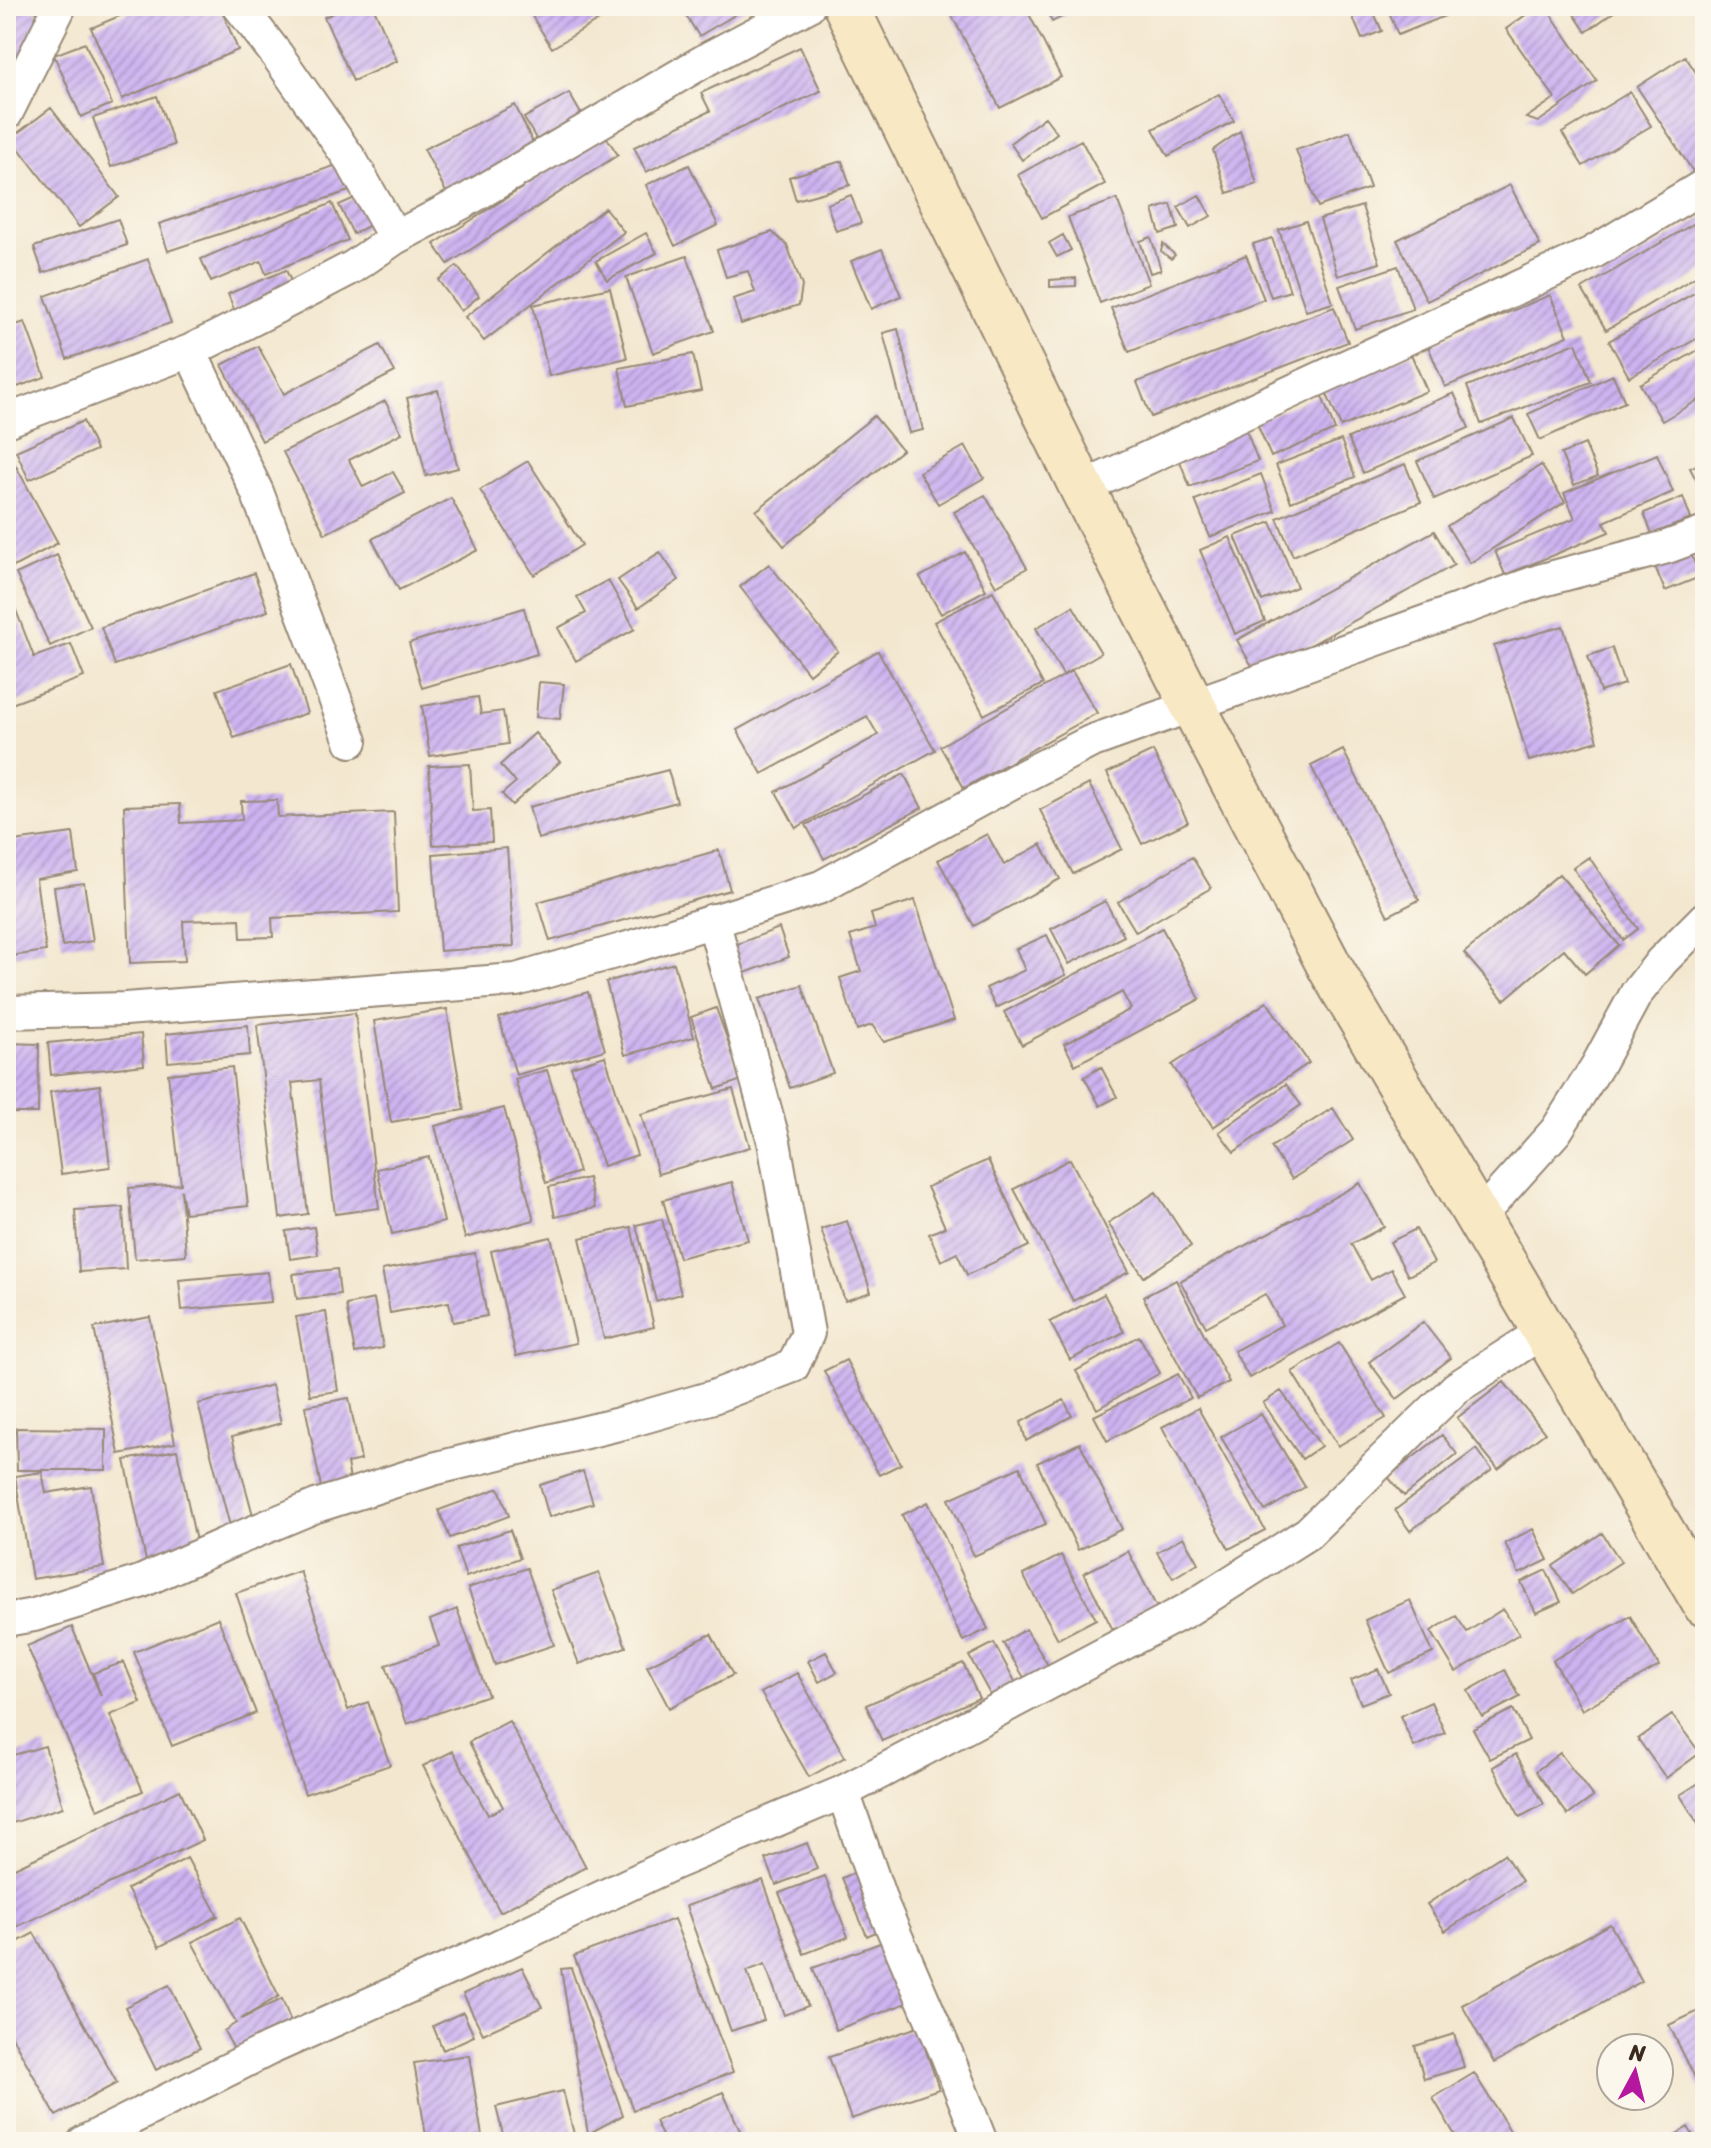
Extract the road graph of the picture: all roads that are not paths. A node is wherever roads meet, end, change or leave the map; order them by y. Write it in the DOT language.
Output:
graph roads {
  1 [pos="60,6"];
  2 [pos="239,6"];
  3 [pos="808,6"];
  4 [pos="846,6"];
  5 [pos="6,114"];
  6 [pos="1705,185"];
  7 [pos="395,238"];
  8 [pos="190,351"];
  9 [pos="6,421"];
  10 [pos="1082,488"];
  11 [pos="1705,533"];
  12 [pos="1192,704"];
  13 [pos="351,741"];
  14 [pos="1705,918"];
  15 [pos="713,920"];
  16 [pos="6,1012"];
  17 [pos="1478,1218"];
  18 [pos="1544,1331"];
  19 [pos="1705,1604"];
  20 [pos="6,1620"];
  21 [pos="843,1792"];
  22 [pos="84,2142"];
  23 [pos="981,2142"];
  1 -- 5 [label="street"];
  2 -- 7 [label="street"];
  3 -- 7 [label="street"];
  4 -- 10 [label="main road"];
  6 -- 10 [label="street"];
  7 -- 8 [label="street"];
  8 -- 9 [label="street"];
  8 -- 13 [label="street"];
  10 -- 12 [label="main road"];
  11 -- 12 [label="street"];
  12 -- 15 [label="street"];
  12 -- 17 [label="main road"];
  14 -- 17 [label="street"];
  15 -- 16 [label="street"];
  15 -- 20 [label="street"];
  17 -- 18 [label="main road"];
  18 -- 19 [label="main road"];
  18 -- 21 [label="street"];
  21 -- 22 [label="street"];
  21 -- 23 [label="street"];
}
